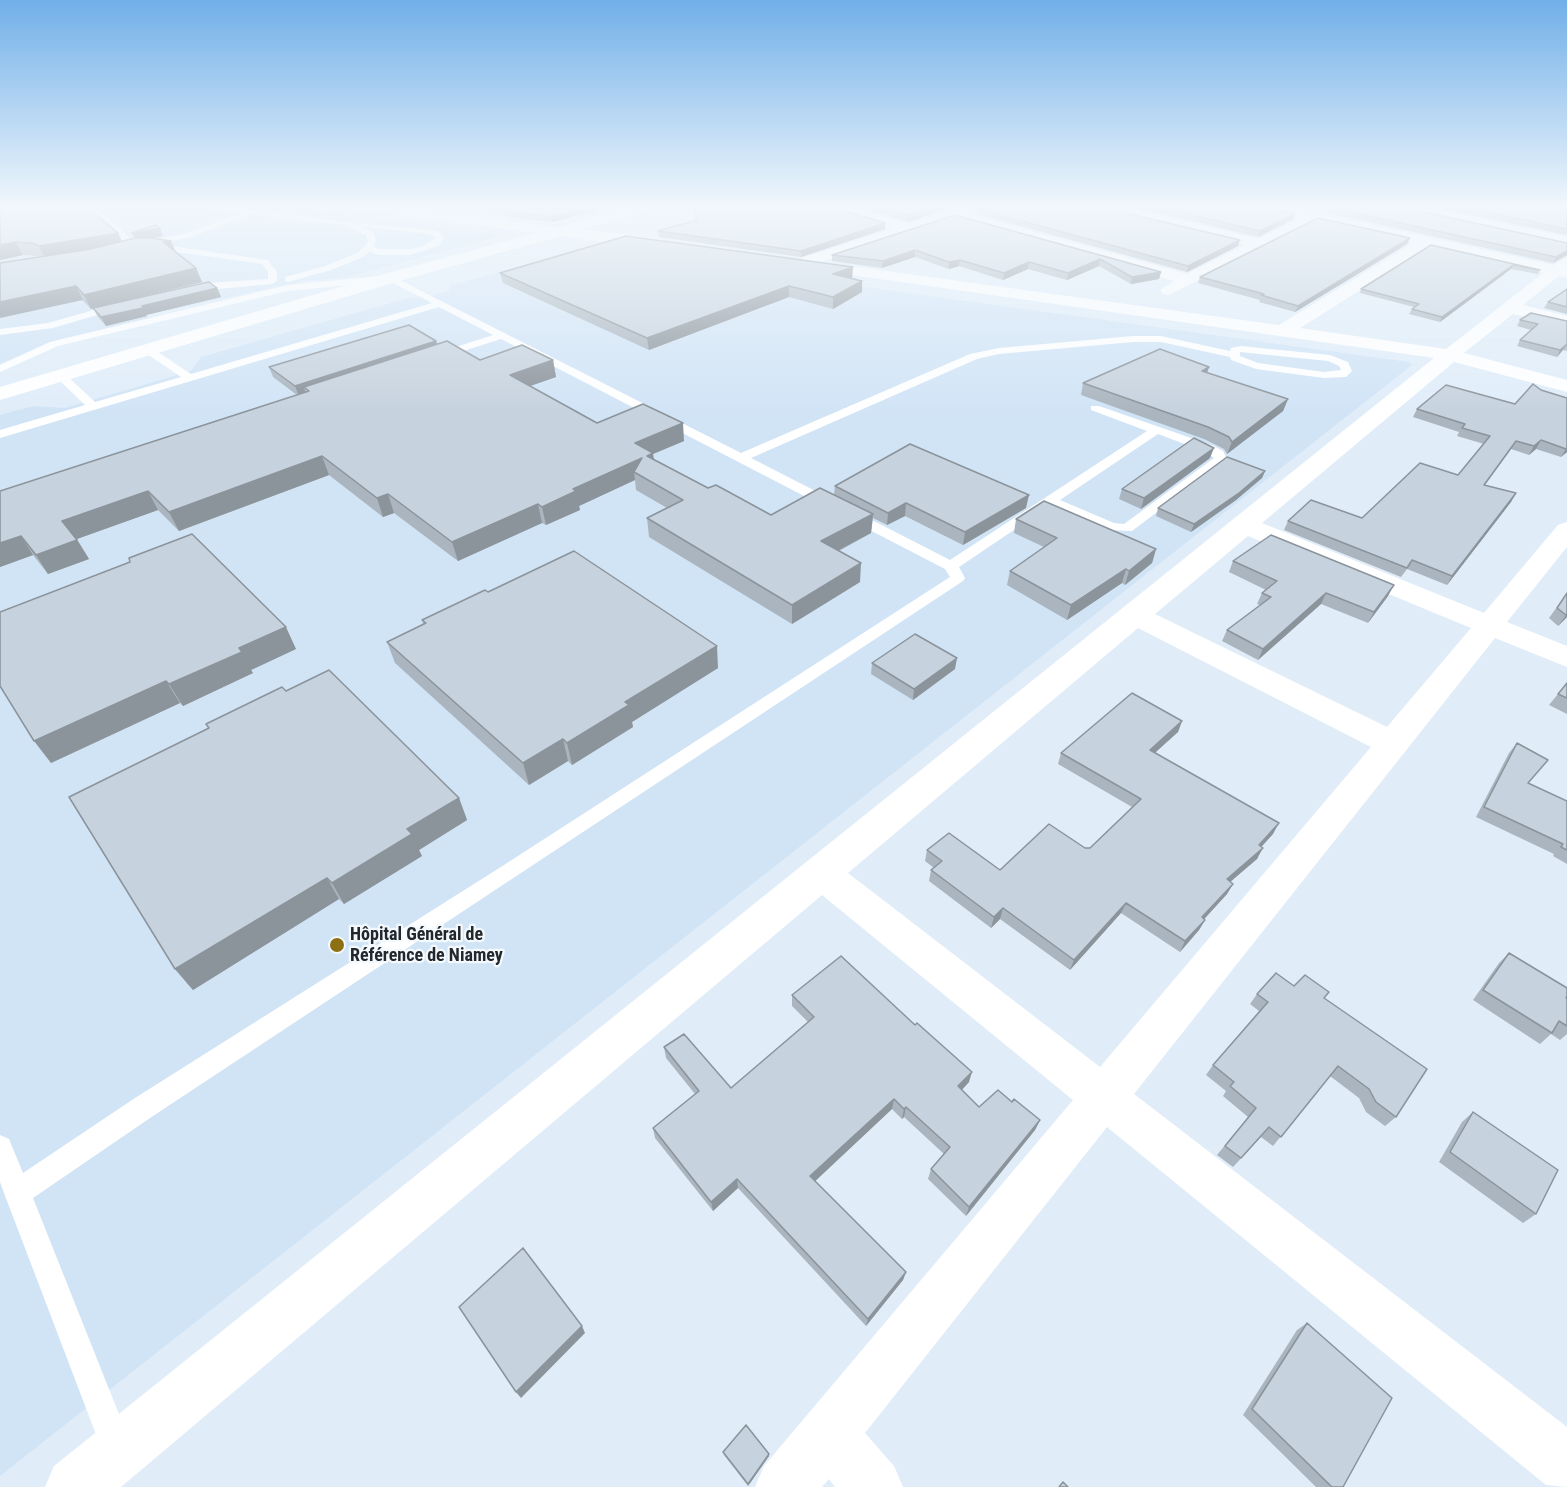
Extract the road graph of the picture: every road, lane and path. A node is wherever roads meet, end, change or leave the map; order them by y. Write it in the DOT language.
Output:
graph roads {
  1 [pos="273,274"];
  2 [pos="300,274"];
  3 [pos="403,274"];
  4 [pos="877,274"];
  5 [pos="1168,274"];
  6 [pos="1199,274"];
  7 [pos="1374,274"];
  8 [pos="1556,274"];
  9 [pos="390,278"];
  10 [pos="1188,280"];
  11 [pos="272,281"];
  12 [pos="174,294"];
  13 [pos="133,303"];
  14 [pos="440,304"];
  15 [pos="1511,308"];
  16 [pos="1128,309"];
  17 [pos="1567,321"];
  18 [pos="1283,331"];
  19 [pos="0,332"];
  20 [pos="502,336"];
  21 [pos="148,350"];
  22 [pos="1233,355"];
  23 [pos="1450,355"];
  24 [pos="429,359"];
  25 [pos="0,369"];
  26 [pos="61,376"];
  27 [pos="189,378"];
  28 [pos="1567,386"];
  29 [pos="0,394"];
  30 [pos="93,407"];
  31 [pos="1095,408"];
  32 [pos="1156,430"];
  33 [pos="0,434"];
  34 [pos="741,458"];
  35 [pos="1050,500"];
  36 [pos="1244,525"];
  37 [pos="1567,530"];
  38 [pos="951,566"];
  39 [pos="1134,615"];
  40 [pos="1490,626"];
  41 [pos="1567,657"];
  42 [pos="1393,744"];
  43 [pos="821,873"];
  44 [pos="1104,1098"];
  45 [pos="0,1148"];
  46 [pos="17,1193"];
  47 [pos="828,1434"];
  48 [pos="118,1452"];
  49 [pos="1567,1463"];
  50 [pos="75,1487"];
  51 [pos="785,1487"];
  52 [pos="873,1487"];
  53 [pos="1559,1487"];
  1 -- 11 [label="lane"];
  2 -- 11 [label="lane"];
  3 -- 9 [label="street"];
  4 -- 16 [label="street"];
  5 -- 10 [label="street"];
  6 -- 10 [label="street"];
  7 -- 18 [label="street"];
  8 -- 15 [label="street"];
  9 -- 14 [label="lane"];
  9 -- 21 [label="street"];
  9 -- 25 [label="lane"];
  10 -- 16 [label="street"];
  11 -- 12 [label="lane"];
  13 -- 19 [label="lane"];
  14 -- 20 [label="lane"];
  14 -- 27 [label="lane"];
  15 -- 17 [label="street"];
  15 -- 23 [label="street"];
  16 -- 18 [label="street"];
  18 -- 23 [label="street"];
  20 -- 24 [label="lane"];
  20 -- 34 [label="lane"];
  21 -- 26 [label="street"];
  21 -- 27 [label="lane"];
  22 -- 22 [label="lane"];
  22 -- 34 [label="lane"];
  23 -- 28 [label="street"];
  23 -- 36 [label="street"];
  26 -- 29 [label="street"];
  26 -- 30 [label="lane"];
  27 -- 30 [label="lane"];
  30 -- 33 [label="lane"];
  31 -- 32 [label="lane"];
  32 -- 35 [label="lane"];
  32 -- 35 [label="lane"];
  34 -- 38 [label="lane"];
  35 -- 38 [label="lane"];
  36 -- 39 [label="street"];
  36 -- 40 [label="street"];
  37 -- 40 [label="street"];
  38 -- 46 [label="lane"];
  39 -- 42 [label="street"];
  39 -- 43 [label="street"];
  40 -- 41 [label="street"];
  40 -- 42 [label="street"];
  42 -- 44 [label="street"];
  43 -- 44 [label="street"];
  43 -- 48 [label="street"];
  44 -- 47 [label="street"];
  44 -- 49 [label="street"];
  45 -- 46 [label="lane"];
  46 -- 48 [label="lane"];
  47 -- 51 [label="street"];
  47 -- 52 [label="street"];
  48 -- 50 [label="street"];
  49 -- 53 [label="street"];
}
